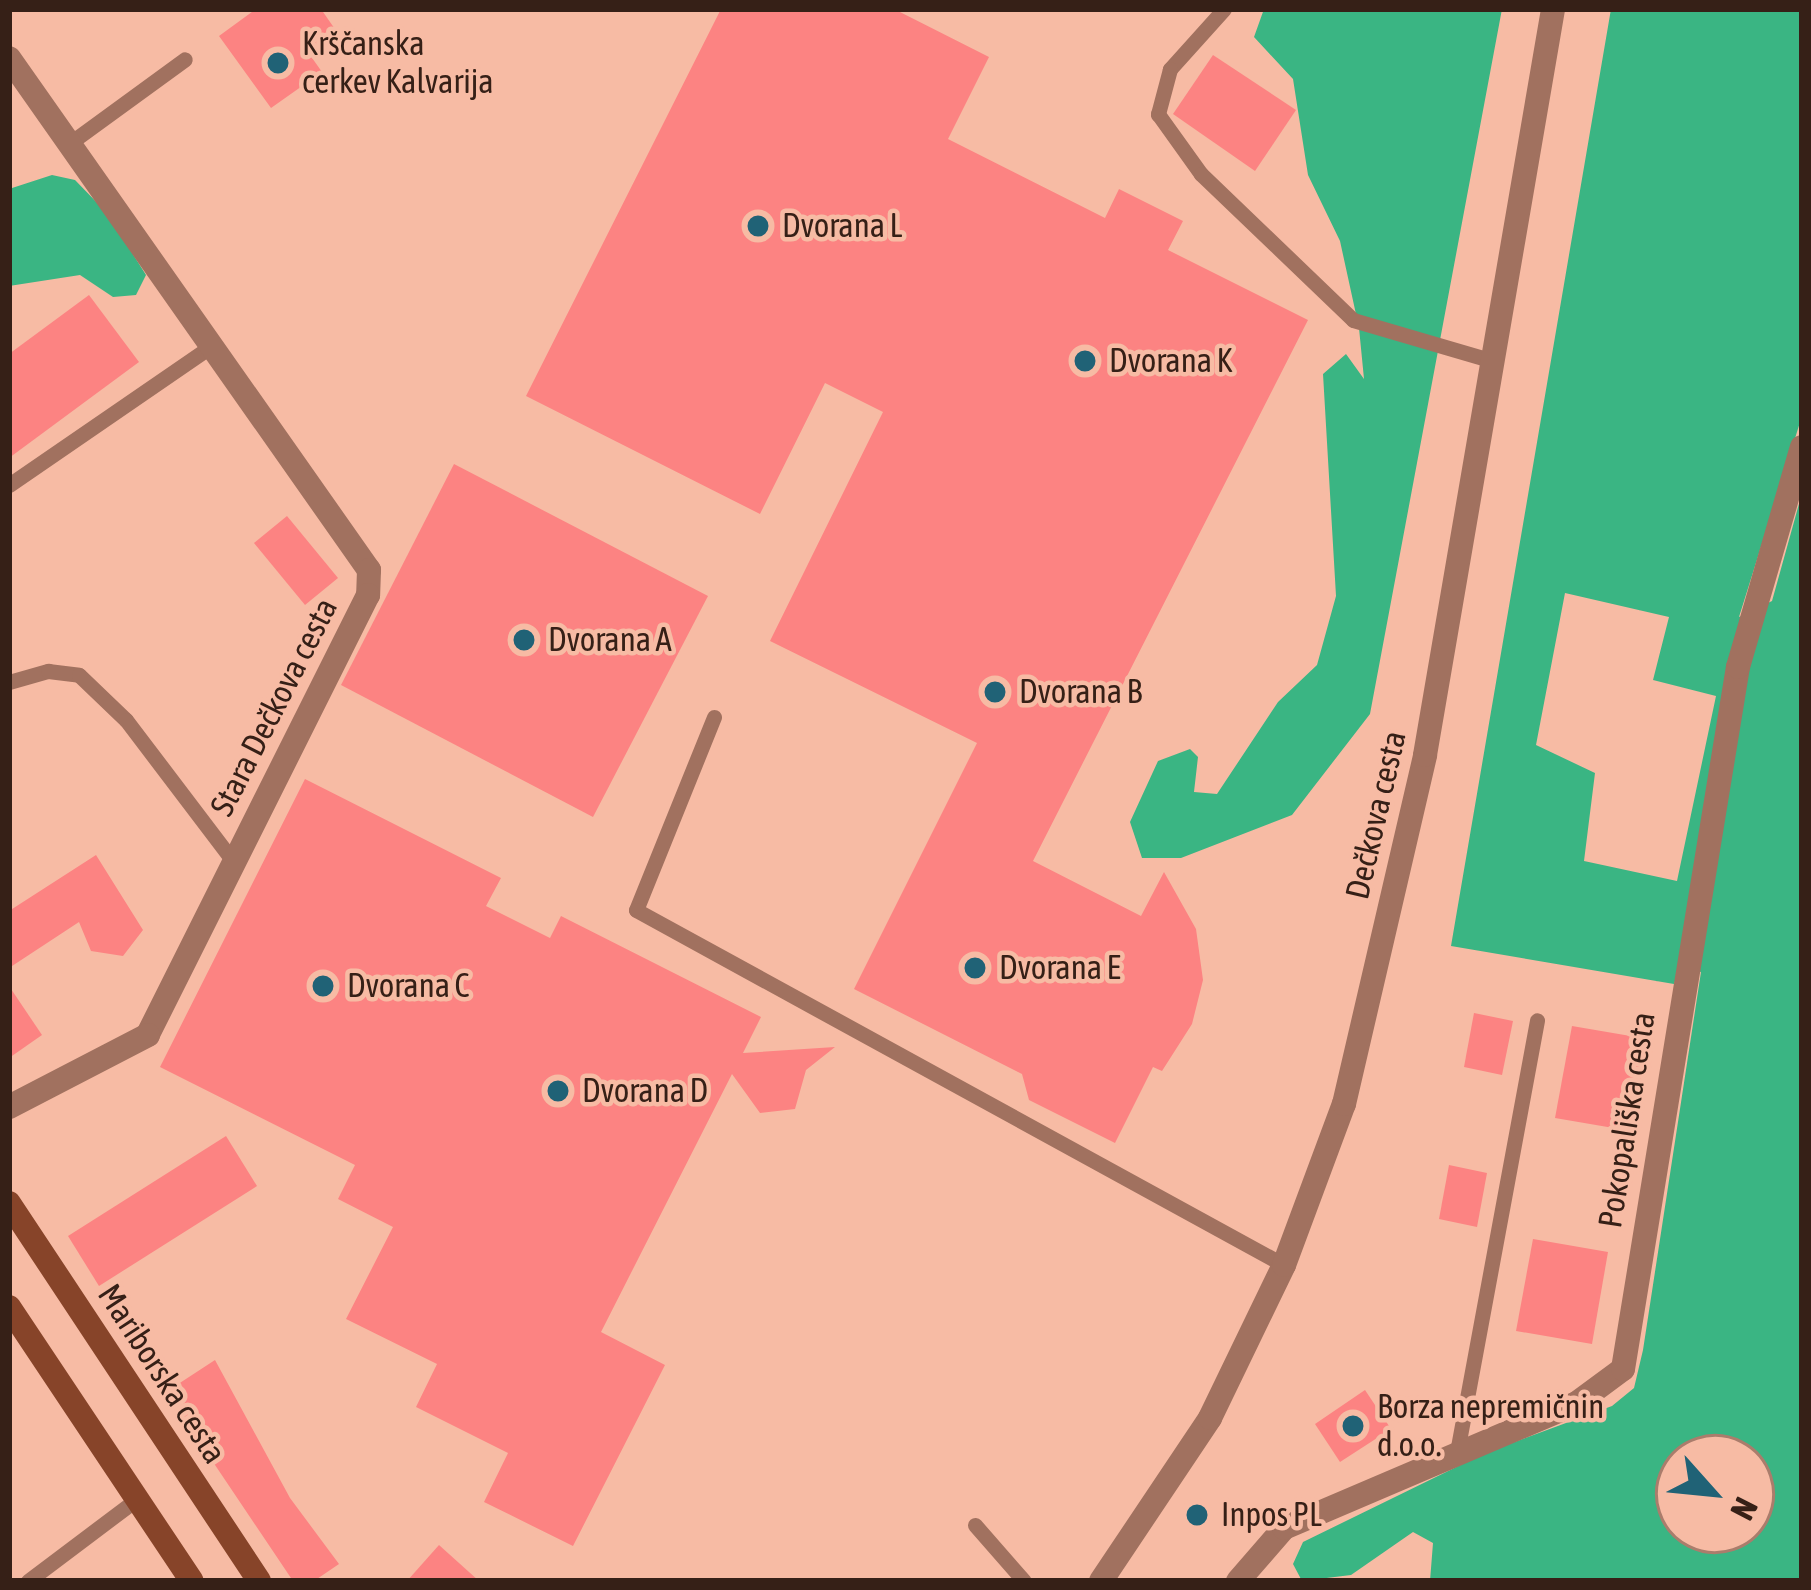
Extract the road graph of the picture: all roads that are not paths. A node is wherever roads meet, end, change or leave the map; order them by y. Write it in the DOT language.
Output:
graph roads {
  1 [pos="1224,9"];
  2 [pos="1553,9"];
  3 [pos="9,58"];
  4 [pos="185,59"];
  5 [pos="70,143"];
  6 [pos="214,344"];
  7 [pos="1493,361"];
  8 [pos="1802,447"];
  9 [pos="9,485"];
  10 [pos="9,682"];
  11 [pos="714,717"];
  12 [pos="233,861"];
  13 [pos="1537,1020"];
  14 [pos="9,1107"];
  15 [pos="9,1203"];
  16 [pos="1284,1265"];
  17 [pos="9,1307"];
  18 [pos="1456,1452"];
  19 [pos="137,1499"];
  20 [pos="975,1525"];
  21 [pos="1249,1574"];
  22 [pos="28,1581"];
  23 [pos="192,1581"];
  24 [pos="259,1581"];
  25 [pos="1024,1581"];
  26 [pos="1101,1581"];
  1 -- 7 [label="lane"];
  2 -- 7 [label="street, Dečkova cesta"];
  3 -- 5 [label="street, Stara Dečkova cesta"];
  4 -- 5 [label="lane"];
  5 -- 6 [label="street, Stara Dečkova cesta"];
  6 -- 9 [label="lane"];
  6 -- 12 [label="street, Stara Dečkova cesta"];
  7 -- 16 [label="street, Dečkova cesta"];
  8 -- 18 [label="street, Pokopališka cesta"];
  10 -- 12 [label="lane"];
  11 -- 16 [label="lane"];
  12 -- 14 [label="street, Stara Dečkova cesta"];
  13 -- 18 [label="lane"];
  15 -- 24 [label="main road, Mariborska cesta"];
  16 -- 26 [label="street, Dečkova cesta"];
  17 -- 19 [label="main road"];
  18 -- 21 [label="street, Pokopališka cesta"];
  19 -- 22 [label="lane"];
  19 -- 23 [label="main road"];
  20 -- 25 [label="lane"];
}
